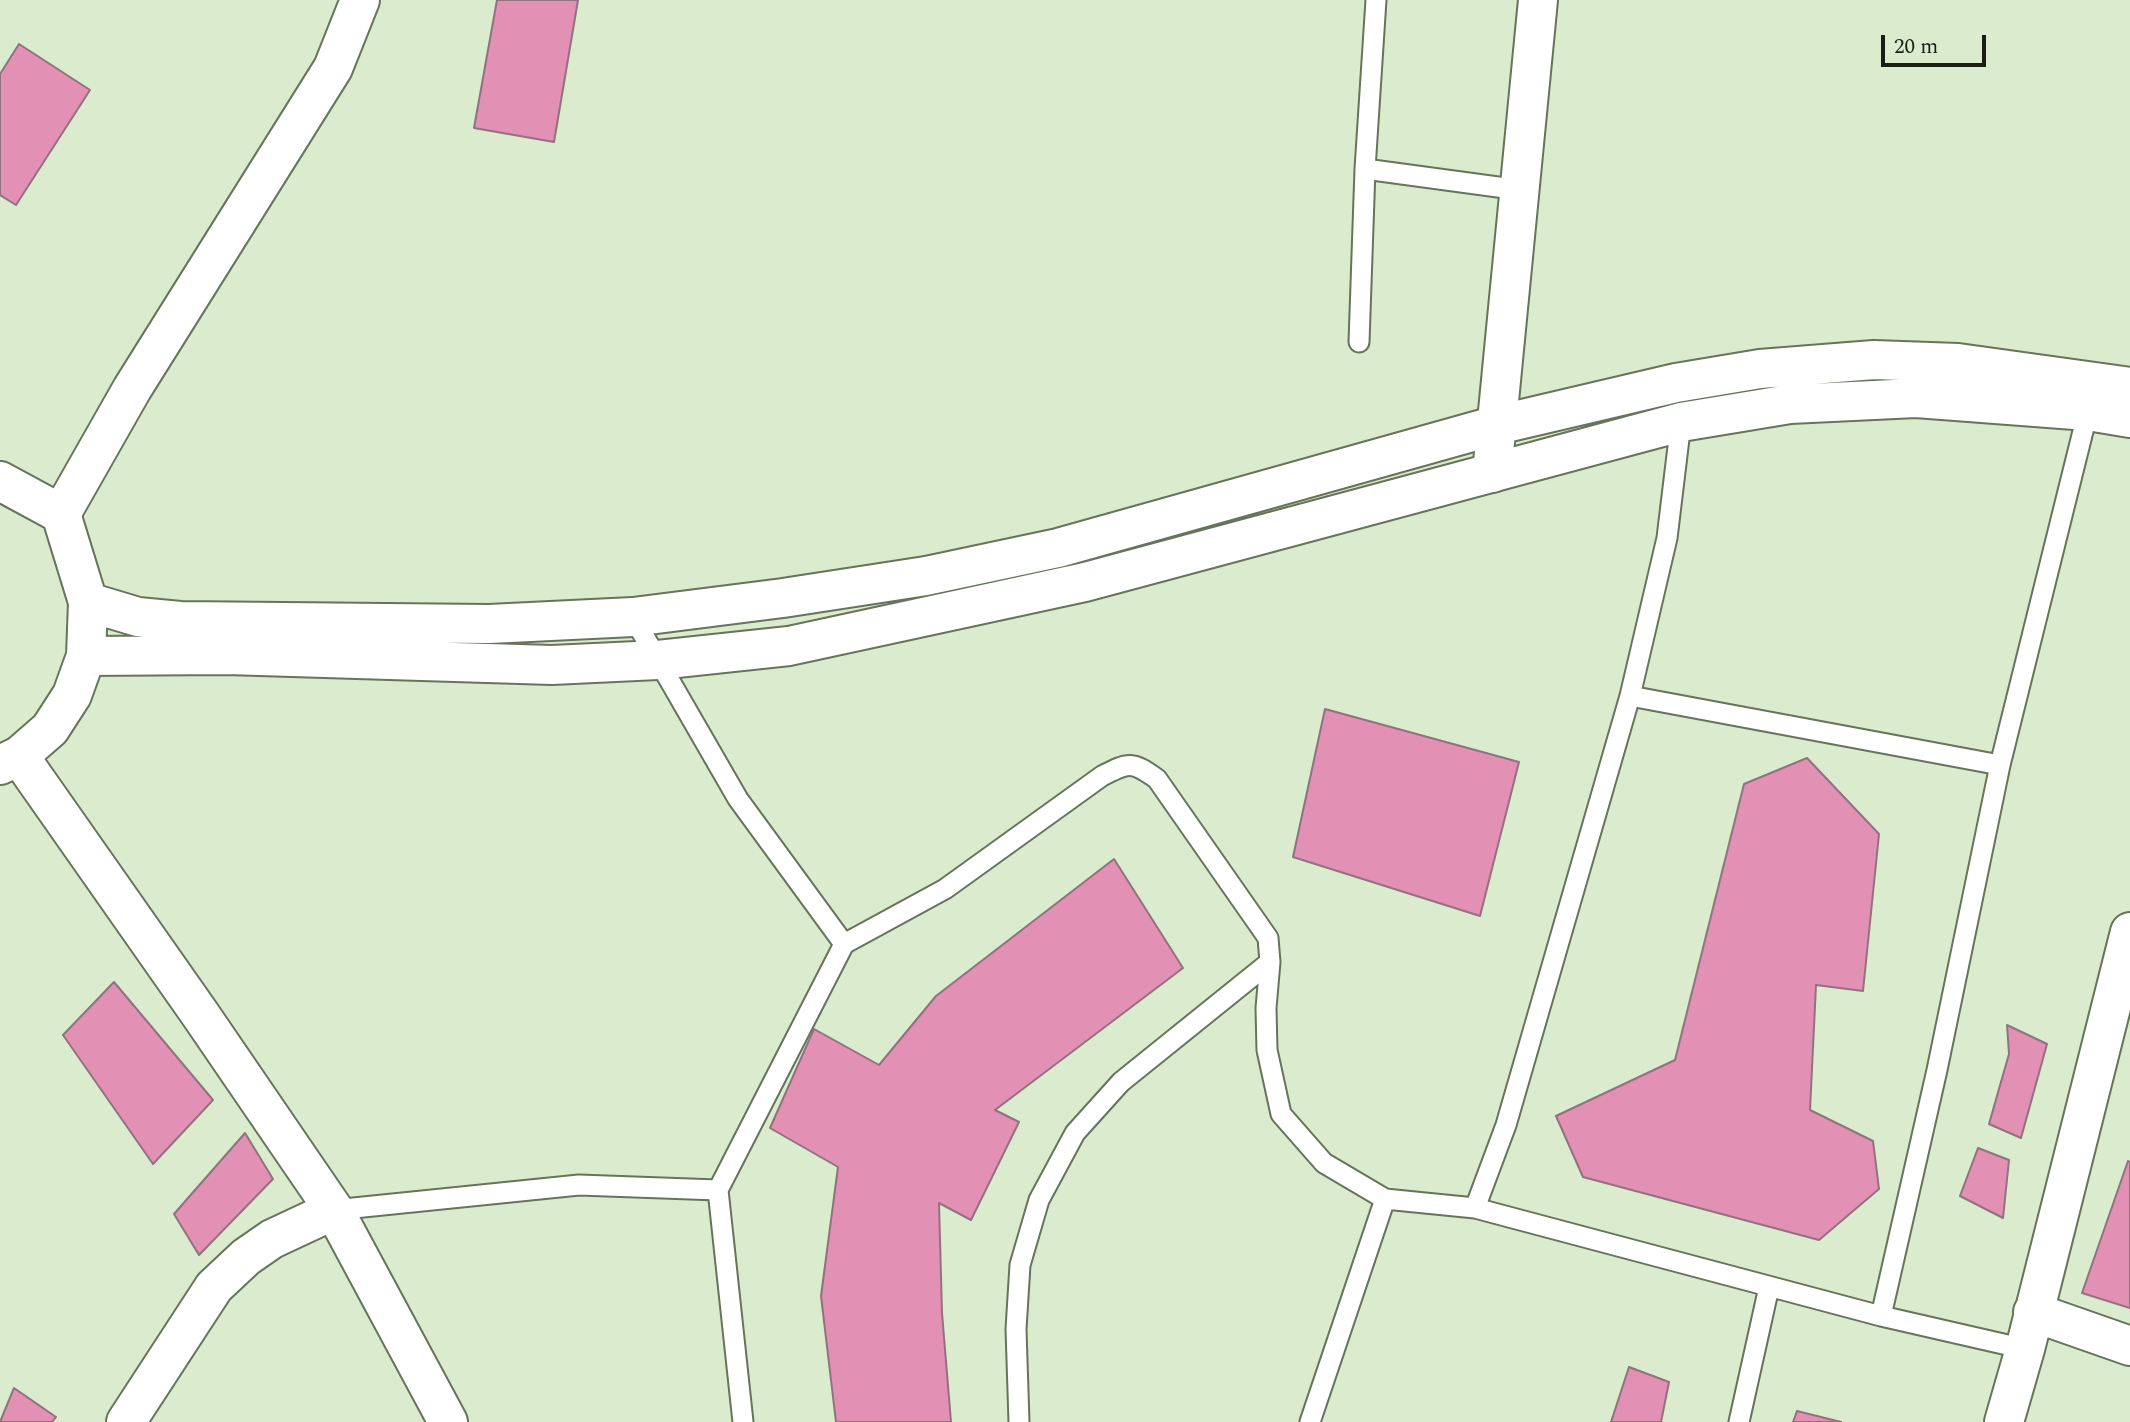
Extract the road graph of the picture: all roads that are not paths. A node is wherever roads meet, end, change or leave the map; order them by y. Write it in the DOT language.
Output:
graph roads {
  1 [pos="360,0"];
  2 [pos="1376,0"];
  3 [pos="1538,0"];
  4 [pos="1365,169"];
  5 [pos="1520,190"];
  6 [pos="1359,342"];
  7 [pos="2130,387"];
  8 [pos="2088,411"];
  9 [pos="2130,418"];
  10 [pos="1681,422"];
  11 [pos="1497,425"];
  12 [pos="1492,473"];
  13 [pos="0,481"];
  14 [pos="61,514"];
  15 [pos="88,602"];
  16 [pos="633,617"];
  17 [pos="86,656"];
  18 [pos="658,660"];
  19 [pos="1630,696"];
  20 [pos="9,761"];
  21 [pos="2000,765"];
  22 [pos="2130,932"];
  23 [pos="844,944"];
  24 [pos="1270,962"];
  25 [pos="718,1191"];
  26 [pos="1385,1199"];
  27 [pos="1475,1208"];
  28 [pos="334,1210"];
  29 [pos="1769,1287"];
  30 [pos="2033,1312"];
  31 [pos="1881,1316"];
  32 [pos="2130,1346"];
  33 [pos="2025,1349"];
  34 [pos="126,1422"];
  35 [pos="448,1422"];
  36 [pos="743,1422"];
  37 [pos="1018,1422"];
  38 [pos="1310,1422"];
  39 [pos="1739,1422"];
  40 [pos="2004,1422"];
  1 -- 14 [label="main road"];
  2 -- 4 [label="lane"];
  3 -- 5 [label="main road"];
  4 -- 5 [label="lane"];
  4 -- 6 [label="lane"];
  5 -- 11 [label="main road"];
  7 -- 11 [label="main road"];
  8 -- 9 [label="main road"];
  8 -- 10 [label="main road"];
  8 -- 21 [label="lane"];
  10 -- 12 [label="main road"];
  10 -- 19 [label="lane"];
  11 -- 12 [label="main road"];
  11 -- 16 [label="main road"];
  12 -- 18 [label="main road"];
  13 -- 14 [label="main road"];
  14 -- 15 [label="main road"];
  15 -- 16 [label="main road"];
  15 -- 17 [label="main road"];
  16 -- 18 [label="lane"];
  17 -- 18 [label="main road"];
  17 -- 20 [label="main road"];
  18 -- 23 [label="lane"];
  19 -- 21 [label="lane"];
  19 -- 27 [label="lane"];
  20 -- 28 [label="main road"];
  21 -- 31 [label="lane"];
  22 -- 30 [label="main road"];
  23 -- 24 [label="lane"];
  23 -- 25 [label="lane"];
  24 -- 26 [label="lane"];
  24 -- 37 [label="lane"];
  25 -- 28 [label="lane"];
  25 -- 36 [label="lane"];
  26 -- 27 [label="lane"];
  26 -- 38 [label="lane"];
  27 -- 29 [label="lane"];
  28 -- 34 [label="main road"];
  28 -- 35 [label="main road"];
  29 -- 31 [label="lane"];
  29 -- 39 [label="lane"];
  30 -- 32 [label="main road"];
  30 -- 33 [label="main road"];
  31 -- 33 [label="lane"];
  33 -- 40 [label="main road"];
}
